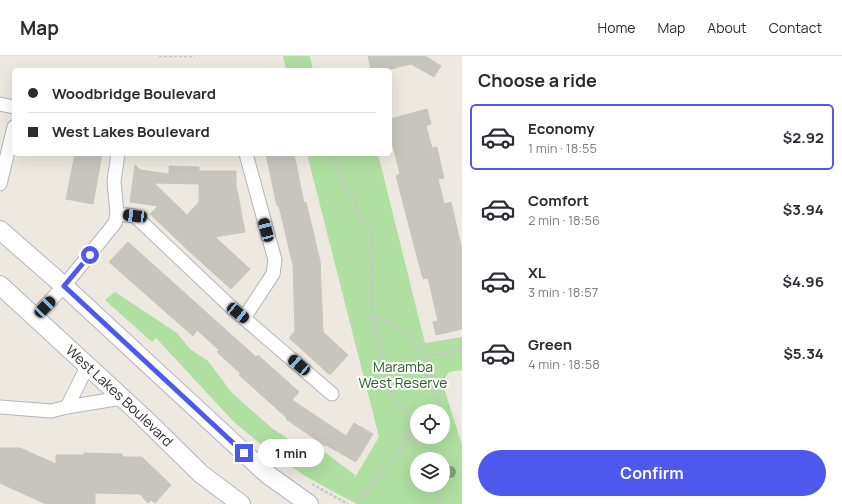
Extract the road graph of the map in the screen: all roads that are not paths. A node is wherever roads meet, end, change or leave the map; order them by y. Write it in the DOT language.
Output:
graph roads {
  1 [pos="0,104"];
  2 [pos="12,107"];
  3 [pos="12,136"];
  4 [pos="118,156"];
  5 [pos="247,156"];
  6 [pos="0,184"];
  7 [pos="117,214"];
  8 [pos="0,230"];
  9 [pos="0,285"];
  10 [pos="64,286"];
  11 [pos="35,317"];
  12 [pos="244,318"];
  13 [pos="87,365"];
  14 [pos="332,394"];
  15 [pos="122,398"];
  16 [pos="0,407"];
  17 [pos="67,407"];
  18 [pos="241,504"];
  19 [pos="309,504"];
  1 -- 2 [label="street"];
  3 -- 6 [label="street"];
  4 -- 7 [label="street"];
  5 -- 12 [label="street"];
  7 -- 10 [label="street"];
  7 -- 12 [label="street"];
  8 -- 10 [label="main road"];
  9 -- 11 [label="main road, West Lakes Boulevard"];
  10 -- 11 [label="street"];
  10 -- 19 [label="main road"];
  11 -- 13 [label="main road, West Lakes Boulevard"];
  12 -- 14 [label="street"];
  13 -- 15 [label="main road, West Lakes Boulevard"];
  13 -- 17 [label="street"];
  15 -- 17 [label="street"];
  15 -- 18 [label="main road, West Lakes Boulevard"];
  16 -- 17 [label="street"];
}
